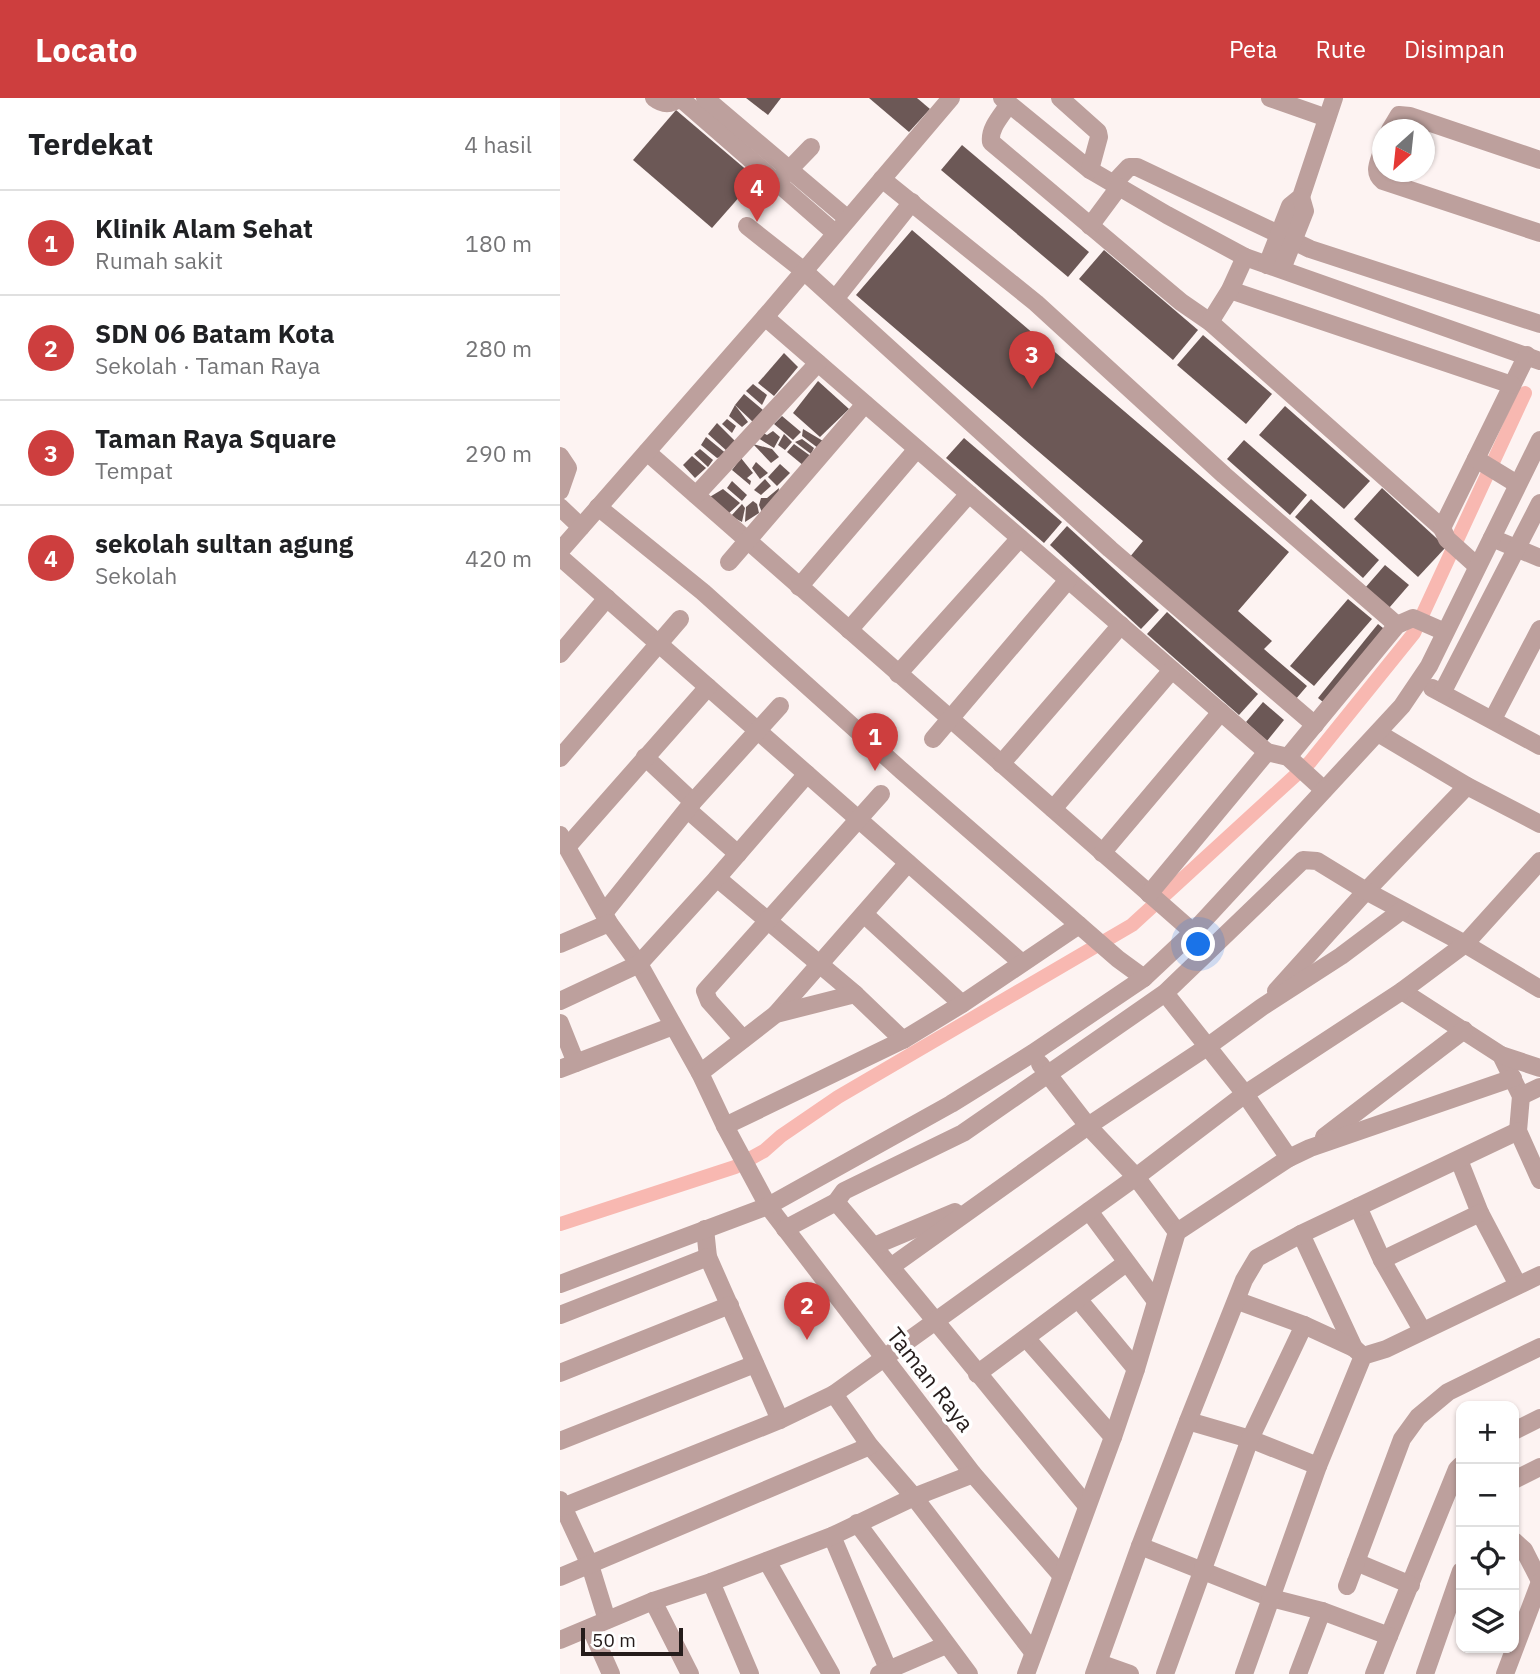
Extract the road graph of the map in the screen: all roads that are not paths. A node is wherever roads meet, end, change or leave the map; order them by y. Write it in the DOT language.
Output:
graph roads {
  1 [pos="654,98"];
  2 [pos="680,98"];
  3 [pos="705,98"];
  4 [pos="951,98"];
  5 [pos="1060,98"];
  6 [pos="1270,98"];
  7 [pos="1335,98"];
  8 [pos="1006,101"];
  9 [pos="1327,118"];
  10 [pos="1397,119"];
  11 [pos="1419,119"];
  12 [pos="1435,124"];
  13 [pos="811,147"];
  14 [pos="1540,160"];
  15 [pos="1090,170"];
  16 [pos="783,176"];
  17 [pos="882,178"];
  18 [pos="1386,182"];
  19 [pos="1122,189"];
  20 [pos="912,202"];
  21 [pos="848,219"];
  22 [pos="747,226"];
  23 [pos="1090,226"];
  24 [pos="835,233"];
  25 [pos="1540,233"];
  26 [pos="1285,238"];
  27 [pos="1245,257"];
  28 [pos="1275,267"];
  29 [pos="804,271"];
  30 [pos="1230,290"];
  31 [pos="835,299"];
  32 [pos="765,317"];
  33 [pos="1210,322"];
  34 [pos="1540,324"];
  35 [pos="1533,358"];
  36 [pos="818,363"];
  37 [pos="1512,385"];
  38 [pos="865,404"];
  39 [pos="1540,440"];
  40 [pos="917,449"];
  41 [pos="647,452"];
  42 [pos="560,456"];
  43 [pos="1479,461"];
  44 [pos="1517,484"];
  45 [pos="561,488"];
  46 [pos="969,494"];
  47 [pos="696,495"];
  48 [pos="1540,503"];
  49 [pos="560,507"];
  50 [pos="598,507"];
  51 [pos="580,527"];
  52 [pos="1445,533"];
  53 [pos="1020,538"];
  54 [pos="1492,538"];
  55 [pos="747,540"];
  56 [pos="1517,547"];
  57 [pos="560,551"];
  58 [pos="560,557"];
  59 [pos="1540,558"];
  60 [pos="729,562"];
  61 [pos="1477,566"];
  62 [pos="1068,580"];
  63 [pos="799,587"];
  64 [pos="607,598"];
  65 [pos="680,619"];
  66 [pos="1413,622"];
  67 [pos="1121,625"];
  68 [pos="1540,629"];
  69 [pos="849,630"];
  70 [pos="1445,632"];
  71 [pos="659,644"];
  72 [pos="560,654"];
  73 [pos="1172,670"];
  74 [pos="898,674"];
  75 [pos="1419,680"];
  76 [pos="708,687"];
  77 [pos="1443,693"];
  78 [pos="780,706"];
  79 [pos="1221,712"];
  80 [pos="950,719"];
  81 [pos="1493,719"];
  82 [pos="1315,725"];
  83 [pos="758,731"];
  84 [pos="1378,733"];
  85 [pos="933,739"];
  86 [pos="1540,746"];
  87 [pos="1267,751"];
  88 [pos="645,757"];
  89 [pos="560,758"];
  90 [pos="1001,764"];
  91 [pos="1296,766"];
  92 [pos="807,774"];
  93 [pos="1467,786"];
  94 [pos="1324,790"];
  95 [pos="881,794"];
  96 [pos="691,806"];
  97 [pos="1053,809"];
  98 [pos="858,819"];
  99 [pos="1540,824"];
  100 [pos="563,841"];
  101 [pos="1102,853"];
  102 [pos="738,854"];
  103 [pos="1540,862"];
  104 [pos="908,863"];
  105 [pos="567,867"];
  106 [pos="717,878"];
  107 [pos="1366,891"];
  108 [pos="1155,898"];
  109 [pos="1401,911"];
  110 [pos="864,914"];
  111 [pos="606,918"];
  112 [pos="768,920"];
  113 [pos="1079,925"];
  114 [pos="1193,932"];
  115 [pos="560,944"];
  116 [pos="1465,944"];
  117 [pos="1022,963"];
  118 [pos="639,964"];
  119 [pos="820,964"];
  120 [pos="1144,978"];
  121 [pos="1537,981"];
  122 [pos="1402,991"];
  123 [pos="1165,993"];
  124 [pos="855,994"];
  125 [pos="560,1000"];
  126 [pos="962,1004"];
  127 [pos="1262,1007"];
  128 [pos="776,1014"];
  129 [pos="560,1023"];
  130 [pos="673,1026"];
  131 [pos="1464,1030"];
  132 [pos="743,1039"];
  133 [pos="903,1040"];
  134 [pos="1207,1047"];
  135 [pos="1033,1052"];
  136 [pos="1502,1055"];
  137 [pos="568,1066"];
  138 [pos="1540,1068"];
  139 [pos="700,1073"];
  140 [pos="1047,1074"];
  141 [pos="1513,1078"];
  142 [pos="1540,1087"];
  143 [pos="1245,1094"];
  144 [pos="1521,1096"];
  145 [pos="725,1126"];
  146 [pos="1088,1126"];
  147 [pos="1518,1132"];
  148 [pos="1310,1148"];
  149 [pos="1289,1158"];
  150 [pos="1459,1160"];
  151 [pos="1136,1177"];
  152 [pos="1540,1180"];
  153 [pos="987,1198"];
  154 [pos="836,1202"];
  155 [pos="768,1206"];
  156 [pos="1358,1207"];
  157 [pos="1089,1211"];
  158 [pos="1480,1213"];
  159 [pos="705,1229"];
  160 [pos="785,1229"];
  161 [pos="1177,1232"];
  162 [pos="1301,1234"];
  163 [pos="874,1246"];
  164 [pos="708,1257"];
  165 [pos="1382,1260"];
  166 [pos="1126,1263"];
  167 [pos="892,1266"];
  168 [pos="1540,1275"];
  169 [pos="560,1284"];
  170 [pos="1518,1286"];
  171 [pos="1078,1299"];
  172 [pos="1155,1300"];
  173 [pos="1238,1301"];
  174 [pos="730,1306"];
  175 [pos="560,1315"];
  176 [pos="938,1321"];
  177 [pos="1304,1325"];
  178 [pos="1422,1330"];
  179 [pos="1026,1338"];
  180 [pos="1540,1347"];
  181 [pos="1358,1352"];
  182 [pos="884,1359"];
  183 [pos="755,1364"];
  184 [pos="1136,1369"];
  185 [pos="560,1373"];
  186 [pos="977,1374"];
  187 [pos="834,1394"];
  188 [pos="1540,1418"];
  189 [pos="780,1420"];
  190 [pos="1188,1421"];
  191 [pos="1519,1428"];
  192 [pos="1113,1437"];
  193 [pos="1250,1439"];
  194 [pos="560,1441"];
  195 [pos="870,1446"];
  196 [pos="1318,1466"];
  197 [pos="1540,1467"];
  198 [pos="1456,1472"];
  199 [pos="973,1474"];
  200 [pos="1519,1478"];
  201 [pos="914,1497"];
  202 [pos="561,1505"];
  203 [pos="1087,1506"];
  204 [pos="857,1522"];
  205 [pos="832,1536"];
  206 [pos="1140,1546"];
  207 [pos="1519,1546"];
  208 [pos="767,1561"];
  209 [pos="1356,1562"];
  210 [pos="590,1564"];
  211 [pos="1202,1569"];
  212 [pos="1062,1576"];
  213 [pos="560,1577"];
  214 [pos="711,1582"];
  215 [pos="1540,1582"];
  216 [pos="1411,1585"];
  217 [pos="1456,1585"];
  218 [pos="1347,1586"];
  219 [pos="1271,1598"];
  220 [pos="653,1601"];
  221 [pos="1322,1611"];
  222 [pos="599,1624"];
  223 [pos="1389,1636"];
  224 [pos="560,1640"];
  225 [pos="946,1645"];
  226 [pos="1033,1652"];
  227 [pos="1097,1669"];
  228 [pos="883,1671"];
  229 [pos="611,1674"];
  230 [pos="690,1674"];
  231 [pos="750,1674"];
  232 [pos="831,1674"];
  233 [pos="969,1674"];
  234 [pos="1026,1674"];
  235 [pos="1130,1674"];
  236 [pos="1165,1674"];
  237 [pos="1244,1674"];
  238 [pos="1298,1674"];
  239 [pos="1374,1674"];
  240 [pos="1425,1674"];
  241 [pos="1504,1674"];
  1 -- 2 [label="street"];
  2 -- 16 [label="street"];
  3 -- 16 [label="street"];
  4 -- 17 [label="street"];
  5 -- 15 [label="street"];
  6 -- 9 [label="street"];
  7 -- 9 [label="street"];
  8 -- 15 [label="street"];
  8 -- 23 [label="street"];
  9 -- 26 [label="street"];
  10 -- 11 [label="street"];
  12 -- 14 [label="street"];
  13 -- 16 [label="street"];
  15 -- 19 [label="street"];
  16 -- 21 [label="street"];
  16 -- 24 [label="street"];
  17 -- 20 [label="street"];
  17 -- 21 [label="street"];
  18 -- 25 [label="street"];
  19 -- 23 [label="street"];
  19 -- 26 [label="street"];
  19 -- 27 [label="street"];
  20 -- 31 [label="street"];
  20 -- 66 [label="street"];
  21 -- 24 [label="street"];
  22 -- 29 [label="street"];
  23 -- 33 [label="street"];
  24 -- 29 [label="street"];
  26 -- 28 [label="street"];
  26 -- 34 [label="street"];
  27 -- 28 [label="street"];
  27 -- 30 [label="street"];
  28 -- 35 [label="street"];
  29 -- 31 [label="street"];
  29 -- 32 [label="street"];
  30 -- 33 [label="street"];
  30 -- 37 [label="street"];
  31 -- 82 [label="street"];
  32 -- 36 [label="street"];
  32 -- 41 [label="street"];
  33 -- 52 [label="street"];
  35 -- 37 [label="street"];
  36 -- 38 [label="street"];
  36 -- 47 [label="street"];
  37 -- 43 [label="street"];
  38 -- 40 [label="street"];
  38 -- 55 [label="street"];
  39 -- 44 [label="street"];
  40 -- 46 [label="street"];
  40 -- 63 [label="street"];
  41 -- 47 [label="street"];
  41 -- 50 [label="street"];
  42 -- 45 [label="street"];
  43 -- 44 [label="street"];
  43 -- 52 [label="street"];
  44 -- 54 [label="street"];
  46 -- 53 [label="street"];
  46 -- 69 [label="street"];
  47 -- 55 [label="street"];
  48 -- 56 [label="street"];
  49 -- 51 [label="street"];
  50 -- 51 [label="street"];
  50 -- 113 [label="street"];
  51 -- 57 [label="street"];
  52 -- 61 [label="street"];
  53 -- 62 [label="street"];
  53 -- 74 [label="street"];
  54 -- 56 [label="street"];
  54 -- 61 [label="street"];
  55 -- 60 [label="street"];
  55 -- 63 [label="street"];
  56 -- 59 [label="street"];
  56 -- 77 [label="street"];
  58 -- 64 [label="street"];
  61 -- 70 [label="street"];
  62 -- 67 [label="street"];
  62 -- 80 [label="street"];
  63 -- 69 [label="street"];
  64 -- 71 [label="street"];
  64 -- 72 [label="street"];
  65 -- 71 [label="street"];
  66 -- 70 [label="street"];
  66 -- 82 [label="street"];
  67 -- 73 [label="street"];
  67 -- 90 [label="street"];
  68 -- 81 [label="street"];
  69 -- 74 [label="street"];
  70 -- 75 [label="street"];
  71 -- 76 [label="street"];
  71 -- 89 [label="street"];
  73 -- 79 [label="street"];
  73 -- 97 [label="street"];
  74 -- 80 [label="street"];
  75 -- 77 [label="street"];
  75 -- 84 [label="street"];
  76 -- 83 [label="street"];
  76 -- 88 [label="street"];
  77 -- 81 [label="street"];
  78 -- 83 [label="street"];
  79 -- 87 [label="street"];
  79 -- 101 [label="street"];
  80 -- 85 [label="street"];
  80 -- 90 [label="street"];
  81 -- 86 [label="street"];
  82 -- 91 [label="street"];
  83 -- 92 [label="street"];
  83 -- 96 [label="street"];
  84 -- 93 [label="street"];
  84 -- 94 [label="street"];
  87 -- 91 [label="street"];
  87 -- 108 [label="street"];
  88 -- 96 [label="street"];
  88 -- 100 [label="street"];
  90 -- 97 [label="street"];
  91 -- 94 [label="street"];
  92 -- 98 [label="street"];
  92 -- 102 [label="street"];
  93 -- 99 [label="street"];
  93 -- 107 [label="street"];
  94 -- 114 [label="street"];
  95 -- 98 [label="street"];
  96 -- 102 [label="street"];
  96 -- 111 [label="street"];
  97 -- 101 [label="street"];
  98 -- 104 [label="street"];
  98 -- 112 [label="street"];
  100 -- 105 [label="street, Taman Raya"];
  101 -- 108 [label="street"];
  102 -- 106 [label="street"];
  103 -- 116 [label="street"];
  104 -- 110 [label="street"];
  104 -- 117 [label="street"];
  105 -- 111 [label="street, Taman Raya"];
  106 -- 112 [label="street"];
  106 -- 118 [label="street"];
  107 -- 109 [label="street"];
  107 -- 123 [label="street"];
  107 -- 127 [label="street"];
  108 -- 114 [label="street"];
  109 -- 116 [label="street"];
  109 -- 127 [label="street"];
  110 -- 119 [label="street"];
  110 -- 126 [label="street"];
  111 -- 115 [label="street"];
  111 -- 118 [label="street, Taman Raya"];
  112 -- 119 [label="street"];
  112 -- 132 [label="street"];
  113 -- 117 [label="street"];
  113 -- 120 [label="street"];
  114 -- 120 [label="street"];
  116 -- 121 [label="street"];
  116 -- 122 [label="street"];
  117 -- 126 [label="street"];
  118 -- 125 [label="street"];
  118 -- 130 [label="street, Taman Raya"];
  119 -- 124 [label="street"];
  119 -- 128 [label="street"];
  120 -- 135 [label="street"];
  122 -- 131 [label="street"];
  122 -- 143 [label="street"];
  123 -- 134 [label="street"];
  123 -- 140 [label="street"];
  124 -- 128 [label="street"];
  124 -- 133 [label="street"];
  126 -- 133 [label="street"];
  127 -- 134 [label="street"];
  128 -- 132 [label="street"];
  129 -- 137 [label="street"];
  130 -- 137 [label="street"];
  130 -- 139 [label="street, Taman Raya"];
  131 -- 136 [label="street"];
  131 -- 148 [label="street"];
  132 -- 139 [label="street"];
  133 -- 145 [label="street"];
  134 -- 143 [label="street"];
  134 -- 146 [label="street"];
  135 -- 140 [label="street"];
  135 -- 155 [label="street"];
  136 -- 138 [label="street"];
  136 -- 141 [label="street"];
  139 -- 145 [label="street, Taman Raya"];
  140 -- 146 [label="street"];
  140 -- 154 [label="street"];
  141 -- 144 [label="street"];
  141 -- 148 [label="street"];
  142 -- 144 [label="street"];
  143 -- 149 [label="street"];
  143 -- 151 [label="street"];
  144 -- 147 [label="street"];
  145 -- 155 [label="street, Taman Raya"];
  146 -- 151 [label="street"];
  146 -- 153 [label="street"];
  147 -- 150 [label="street"];
  147 -- 152 [label="street"];
  148 -- 149 [label="street"];
  149 -- 161 [label="street"];
  150 -- 156 [label="street"];
  150 -- 158 [label="street"];
  151 -- 157 [label="street"];
  151 -- 161 [label="street"];
  153 -- 163 [label="street"];
  153 -- 167 [label="street"];
  154 -- 160 [label="street"];
  154 -- 163 [label="street"];
  155 -- 159 [label="street"];
  155 -- 160 [label="street, Taman Raya"];
  156 -- 162 [label="street"];
  156 -- 165 [label="street"];
  157 -- 166 [label="street"];
  157 -- 176 [label="street"];
  158 -- 165 [label="street"];
  158 -- 170 [label="street"];
  159 -- 164 [label="street"];
  159 -- 169 [label="street"];
  160 -- 182 [label="street, Taman Raya"];
  161 -- 172 [label="street"];
  162 -- 173 [label="street"];
  162 -- 181 [label="street"];
  163 -- 167 [label="street"];
  164 -- 174 [label="street"];
  164 -- 175 [label="street"];
  165 -- 178 [label="street"];
  166 -- 171 [label="street"];
  166 -- 172 [label="street"];
  167 -- 176 [label="street"];
  168 -- 170 [label="street"];
  170 -- 178 [label="street"];
  171 -- 179 [label="street"];
  171 -- 184 [label="street"];
  172 -- 184 [label="street"];
  173 -- 177 [label="street"];
  173 -- 190 [label="street"];
  174 -- 183 [label="street"];
  174 -- 185 [label="street"];
  176 -- 182 [label="street"];
  176 -- 186 [label="street"];
  177 -- 181 [label="street"];
  177 -- 193 [label="street"];
  178 -- 181 [label="street"];
  179 -- 186 [label="street"];
  179 -- 192 [label="street"];
  180 -- 209 [label="street"];
  181 -- 196 [label="street"];
  182 -- 187 [label="street"];
  182 -- 199 [label="street, Taman Raya"];
  183 -- 189 [label="street"];
  183 -- 194 [label="street"];
  184 -- 192 [label="street"];
  186 -- 203 [label="street"];
  187 -- 189 [label="street"];
  187 -- 195 [label="street"];
  188 -- 191 [label="street"];
  189 -- 202 [label="street"];
  190 -- 193 [label="street"];
  190 -- 206 [label="street"];
  192 -- 203 [label="street"];
  193 -- 196 [label="street"];
  193 -- 211 [label="street"];
  195 -- 201 [label="street"];
  195 -- 210 [label="street"];
  196 -- 219 [label="street"];
  197 -- 200 [label="street"];
  198 -- 216 [label="street"];
  199 -- 201 [label="street"];
  199 -- 212 [label="street, Taman Raya"];
  201 -- 204 [label="street"];
  201 -- 226 [label="street"];
  202 -- 210 [label="street"];
  203 -- 212 [label="street"];
  204 -- 205 [label="street"];
  204 -- 225 [label="street"];
  205 -- 208 [label="street"];
  205 -- 228 [label="street"];
  206 -- 211 [label="street"];
  206 -- 227 [label="street"];
  207 -- 215 [label="street"];
  208 -- 214 [label="street"];
  208 -- 232 [label="street"];
  209 -- 216 [label="street"];
  209 -- 218 [label="street"];
  210 -- 213 [label="street"];
  210 -- 222 [label="street"];
  211 -- 219 [label="street"];
  211 -- 236 [label="street"];
  212 -- 226 [label="street"];
  214 -- 220 [label="street"];
  214 -- 231 [label="street"];
  215 -- 241 [label="street"];
  216 -- 223 [label="street"];
  217 -- 240 [label="street"];
  219 -- 221 [label="street"];
  219 -- 237 [label="street"];
  220 -- 222 [label="street"];
  220 -- 230 [label="street"];
  221 -- 223 [label="street"];
  221 -- 238 [label="street"];
  222 -- 224 [label="street"];
  222 -- 229 [label="street"];
  223 -- 239 [label="street"];
  225 -- 228 [label="street"];
  225 -- 233 [label="street"];
  226 -- 234 [label="street"];
  227 -- 235 [label="street"];
}
